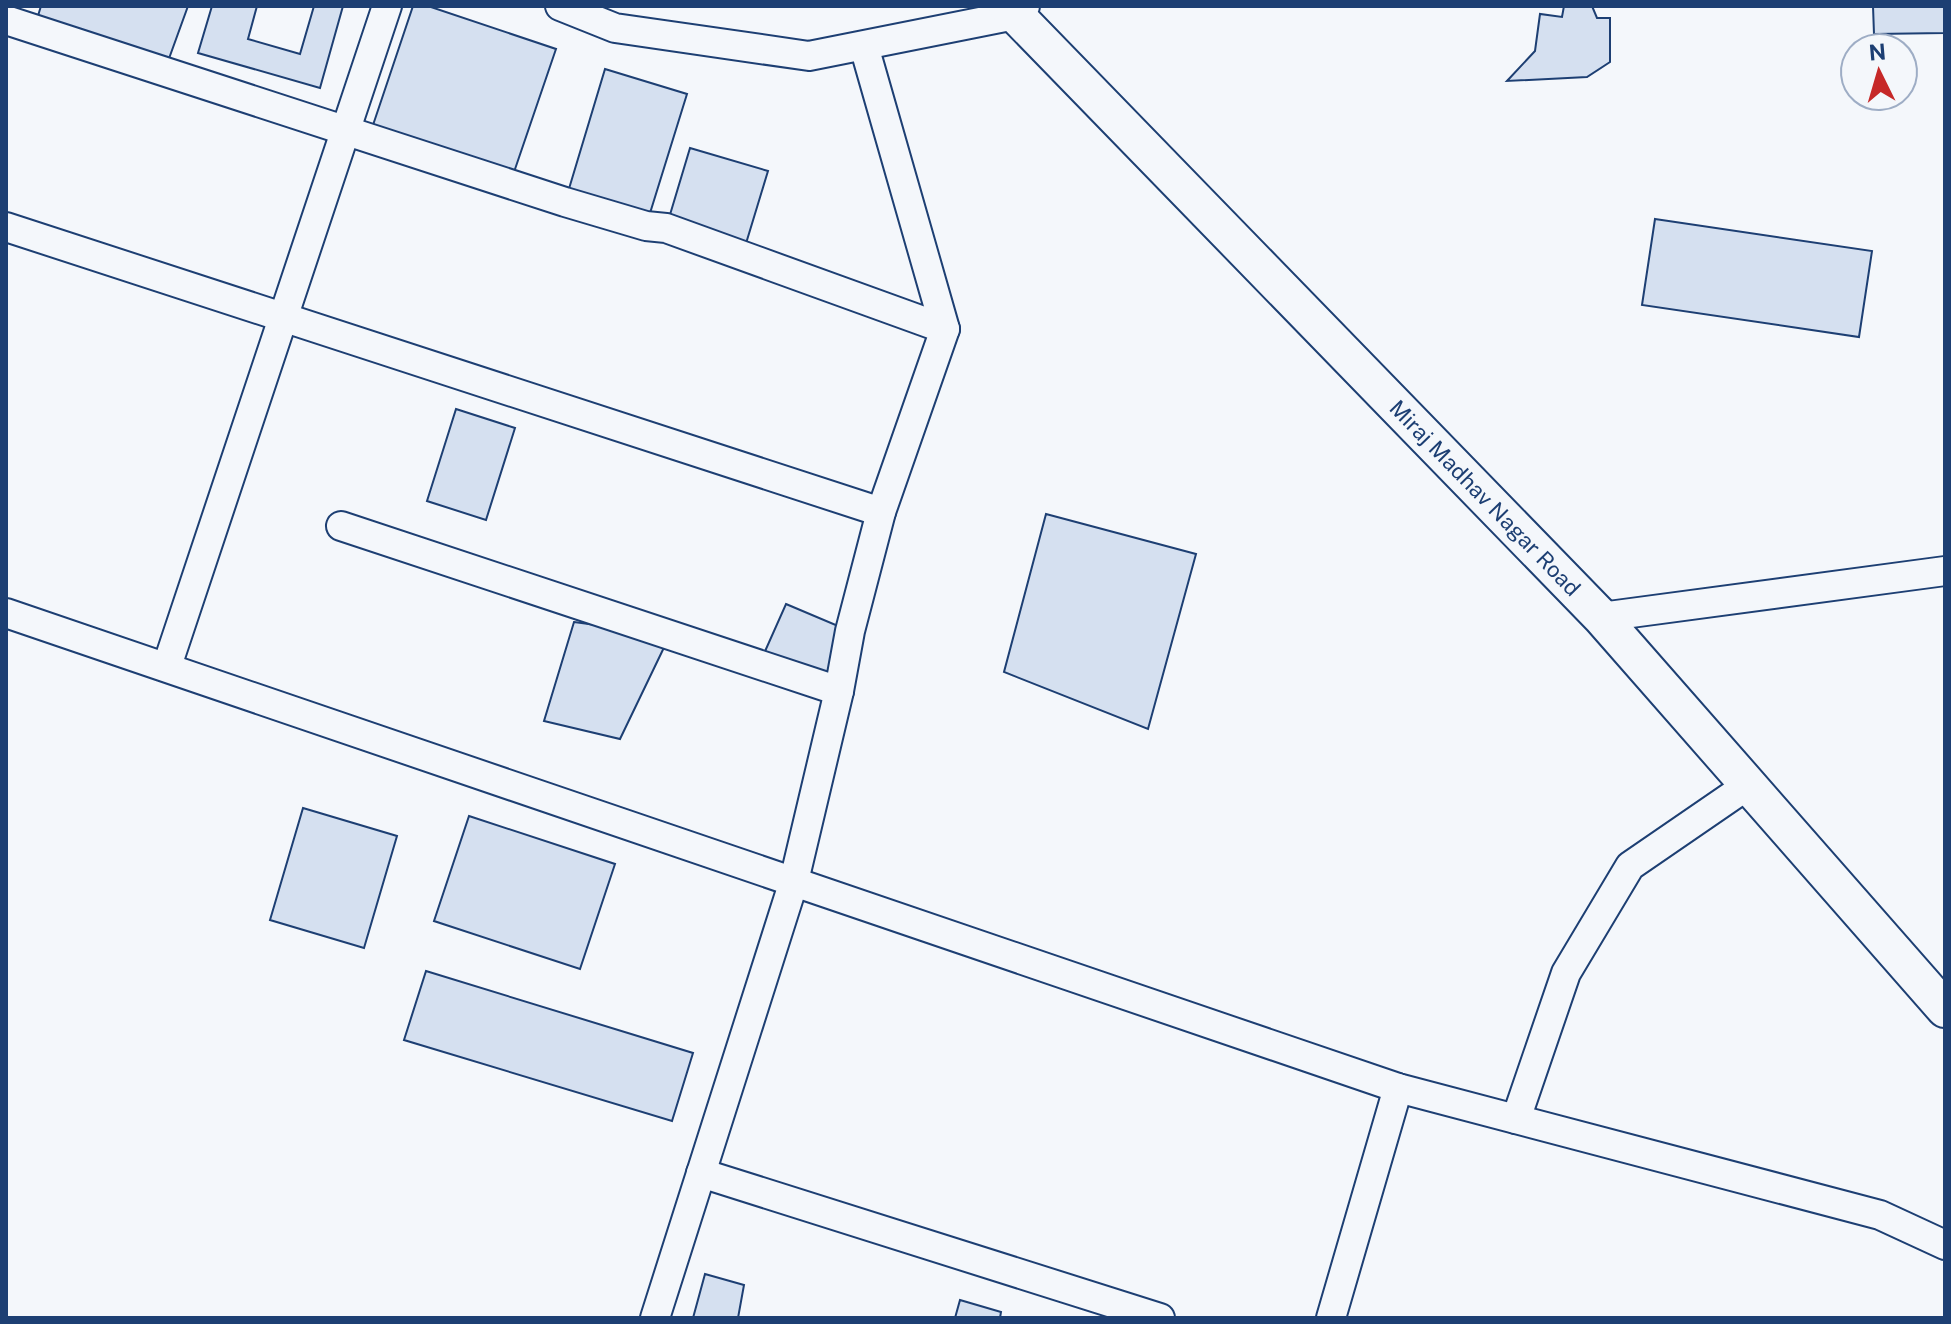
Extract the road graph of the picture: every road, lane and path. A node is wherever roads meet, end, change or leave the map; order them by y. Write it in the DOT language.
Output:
graph roads {
  1 [pos="387,6"];
  2 [pos="560,6"];
  3 [pos="1015,9"];
  4 [pos="6,20"];
  5 [pos="864,46"];
  6 [pos="346,132"];
  7 [pos="6,227"];
  8 [pos="283,318"];
  9 [pos="945,329"];
  10 [pos="881,512"];
  11 [pos="341,526"];
  12 [pos="1945,571"];
  13 [pos="6,613"];
  14 [pos="1601,617"];
  15 [pos="167,666"];
  16 [pos="839,691"];
  17 [pos="1748,785"];
  18 [pos="794,881"];
  19 [pos="1945,1009"];
  20 [pos="1398,1088"];
  21 [pos="1516,1119"];
  22 [pos="701,1173"];
  23 [pos="1945,1245"];
  24 [pos="655,1318"];
  25 [pos="1160,1318"];
  26 [pos="1331,1318"];
  1 -- 6 [label="street"];
  2 -- 5 [label="street"];
  3 -- 5 [label="street"];
  3 -- 14 [label="street, Miraj Madhav Nagar Road"];
  4 -- 6 [label="street"];
  5 -- 9 [label="street"];
  6 -- 8 [label="street"];
  6 -- 9 [label="street"];
  7 -- 8 [label="street"];
  8 -- 10 [label="street"];
  8 -- 15 [label="street"];
  9 -- 10 [label="street"];
  10 -- 16 [label="street"];
  11 -- 16 [label="street"];
  12 -- 14 [label="street"];
  13 -- 15 [label="street"];
  14 -- 17 [label="street, Miraj Madhav Nagar Road"];
  15 -- 18 [label="street"];
  16 -- 18 [label="street"];
  17 -- 19 [label="street, Miraj Madhav Nagar Road"];
  17 -- 21 [label="street"];
  18 -- 20 [label="street"];
  18 -- 22 [label="street"];
  20 -- 21 [label="street"];
  20 -- 26 [label="street"];
  21 -- 23 [label="street"];
  22 -- 24 [label="street"];
  22 -- 25 [label="street"];
}
